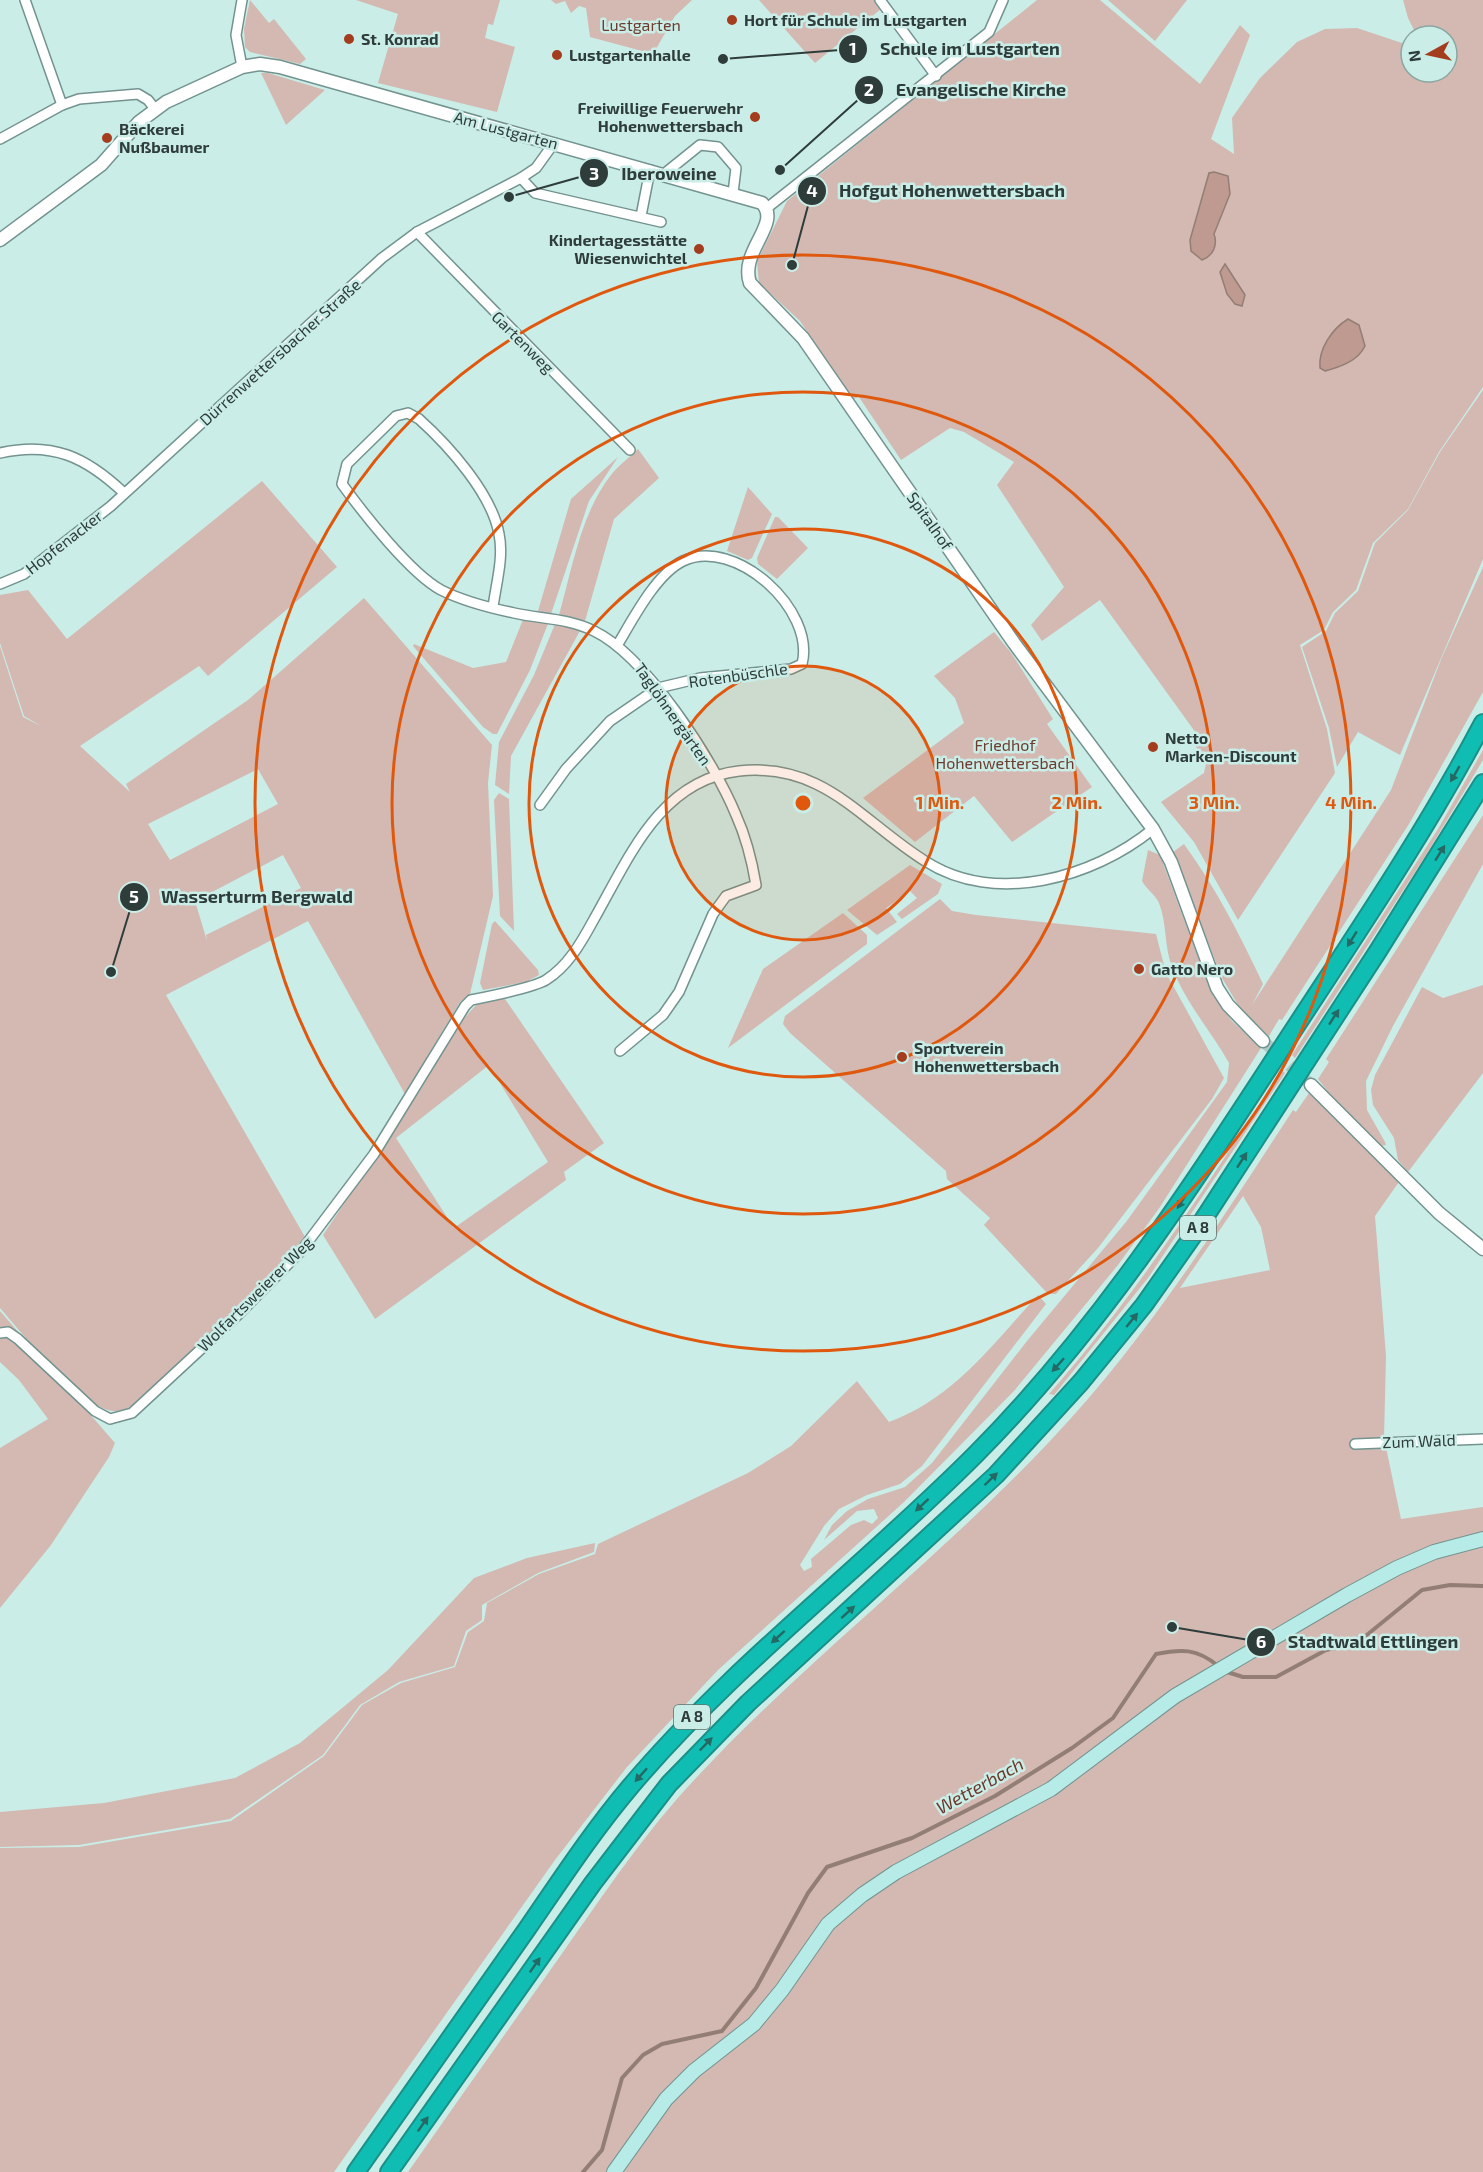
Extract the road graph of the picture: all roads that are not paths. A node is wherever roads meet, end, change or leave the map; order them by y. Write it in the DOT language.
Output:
graph roads {
  1 [pos="25,0"];
  2 [pos="242,0"];
  3 [pos="880,0"];
  4 [pos="1003,0"];
  5 [pos="242,67"];
  6 [pos="936,76"];
  7 [pos="62,105"];
  8 [pos="155,109"];
  9 [pos="0,139"];
  10 [pos="554,143"];
  11 [pos="650,170"];
  12 [pos="664,174"];
  13 [pos="521,178"];
  14 [pos="733,193"];
  15 [pos="767,208"];
  16 [pos="641,216"];
  17 [pos="661,222"];
  18 [pos="417,232"];
  19 [pos="0,240"];
  20 [pos="630,450"];
  21 [pos="0,453"];
  22 [pos="124,493"];
  23 [pos="0,584"];
  24 [pos="493,607"];
  25 [pos="618,644"];
  26 [pos="658,688"];
  27 [pos="1483,723"];
  28 [pos="716,777"];
  29 [pos="1483,783"];
  30 [pos="540,805"];
  31 [pos="1153,829"];
  32 [pos="1263,1041"];
  33 [pos="620,1051"];
  34 [pos="1311,1085"];
  35 [pos="1483,1249"];
  36 [pos="0,1333"];
  37 [pos="1483,1438"];
  38 [pos="1355,1444"];
  39 [pos="1483,1539"];
  40 [pos="356,2172"];
  41 [pos="389,2172"];
  42 [pos="614,2172"];
  1 -- 7 [label="street"];
  2 -- 5 [label="street"];
  3 -- 6 [label="street"];
  4 -- 6 [label="street"];
  5 -- 8 [label="street"];
  5 -- 10 [label="street, Am Lustgarten"];
  6 -- 15 [label="street"];
  7 -- 8 [label="street"];
  7 -- 9 [label="street"];
  8 -- 19 [label="street"];
  10 -- 11 [label="street, Am Lustgarten"];
  10 -- 13 [label="street, Dürrenwettersbacher Straße"];
  11 -- 12 [label="street, Am Lustgarten"];
  11 -- 16 [label="street"];
  12 -- 14 [label="street, Am Lustgarten"];
  12 -- 14 [label="street"];
  13 -- 16 [label="street"];
  13 -- 18 [label="street, Dürrenwettersbacher Straße"];
  14 -- 15 [label="street, Am Lustgarten"];
  15 -- 31 [label="street, Spitalhof"];
  16 -- 17 [label="street"];
  18 -- 20 [label="street, Gartenweg"];
  18 -- 22 [label="street, Dürrenwettersbacher Straße"];
  21 -- 22 [label="street"];
  22 -- 23 [label="street, Hopfenacker"];
  24 -- 24 [label="street, Taglöhnergärten"];
  24 -- 25 [label="street, Taglöhnergärten"];
  25 -- 26 [label="street, Taglöhnergärten"];
  25 -- 26 [label="street, Rotenbüschle"];
  26 -- 28 [label="street, Taglöhnergärten"];
  26 -- 30 [label="street, Rotenbüschle"];
  27 -- 40 [label="highway, A 8, one-way"];
  28 -- 31 [label="street"];
  28 -- 33 [label="street, Taglöhnergärten"];
  28 -- 36 [label="street, Wolfartsweierer Weg"];
  41 -- 29 [label="highway, A 8, one-way"];
  31 -- 32 [label="street, Spitalhof"];
  34 -- 35 [label="street"];
  37 -- 38 [label="street, Zum Wald"];
  39 -- 42 [label="main road"];
}
